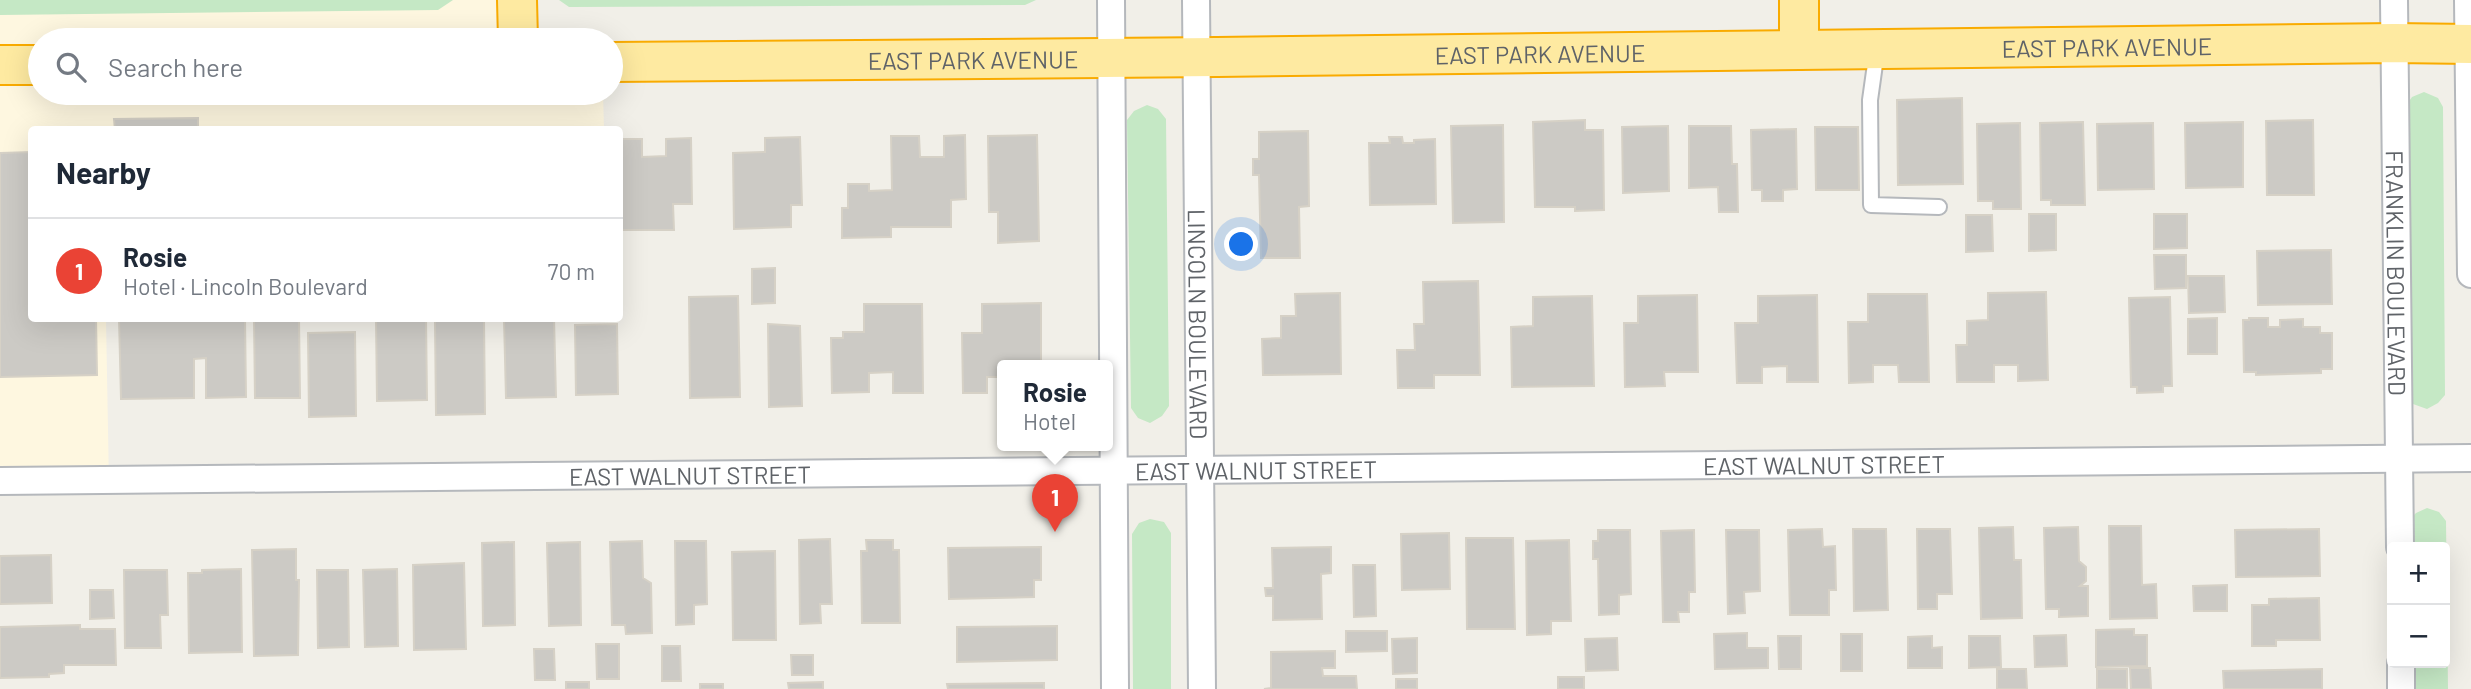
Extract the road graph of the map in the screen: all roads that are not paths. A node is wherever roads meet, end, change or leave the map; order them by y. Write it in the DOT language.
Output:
graph roads {
  1 [pos="517,0"];
  2 [pos="1111,0"];
  3 [pos="1196,0"];
  4 [pos="1799,0"];
  5 [pos="2394,0"];
  6 [pos="2468,0"];
  7 [pos="518,28"];
  8 [pos="2395,43"];
  9 [pos="2470,44"];
  10 [pos="1877,49"];
  11 [pos="1799,50"];
  12 [pos="1196,57"];
  13 [pos="1111,58"];
  14 [pos="623,62"];
  15 [pos="0,65"];
  16 [pos="28,65"];
  17 [pos="1939,207"];
  18 [pos="2471,274"];
  19 [pos="2471,458"];
  20 [pos="2399,459"];
  21 [pos="1114,470"];
  22 [pos="1200,470"];
  23 [pos="0,481"];
  24 [pos="2400,542"];
  25 [pos="2401,668"];
  26 [pos="1115,689"];
  27 [pos="1202,689"];
  28 [pos="2401,689"];
  1 -- 7 [label="highway"];
  2 -- 13 [label="street"];
  3 -- 12 [label="street, LINCOLN BOULEVARD"];
  4 -- 11 [label="highway"];
  5 -- 8 [label="street, FRANKLIN BOULEVARD"];
  6 -- 9 [label="street"];
  8 -- 9 [label="highway, EAST PARK AVENUE"];
  8 -- 10 [label="highway, EAST PARK AVENUE"];
  8 -- 20 [label="street, FRANKLIN BOULEVARD"];
  9 -- 18 [label="street"];
  10 -- 11 [label="highway, EAST PARK AVENUE"];
  10 -- 17 [label="lane"];
  11 -- 12 [label="highway, EAST PARK AVENUE"];
  12 -- 13 [label="highway, EAST PARK AVENUE"];
  12 -- 22 [label="street, LINCOLN BOULEVARD"];
  13 -- 14 [label="highway, EAST PARK AVENUE"];
  13 -- 21 [label="street"];
  15 -- 16 [label="highway"];
  19 -- 20 [label="street, EAST WALNUT STREET"];
  20 -- 22 [label="street, EAST WALNUT STREET"];
  20 -- 24 [label="street, FRANKLIN BOULEVARD"];
  21 -- 22 [label="street, EAST WALNUT STREET"];
  21 -- 23 [label="street, EAST WALNUT STREET"];
  21 -- 26 [label="street"];
  22 -- 27 [label="street, LINCOLN BOULEVARD"];
  25 -- 28 [label="street"];
}
